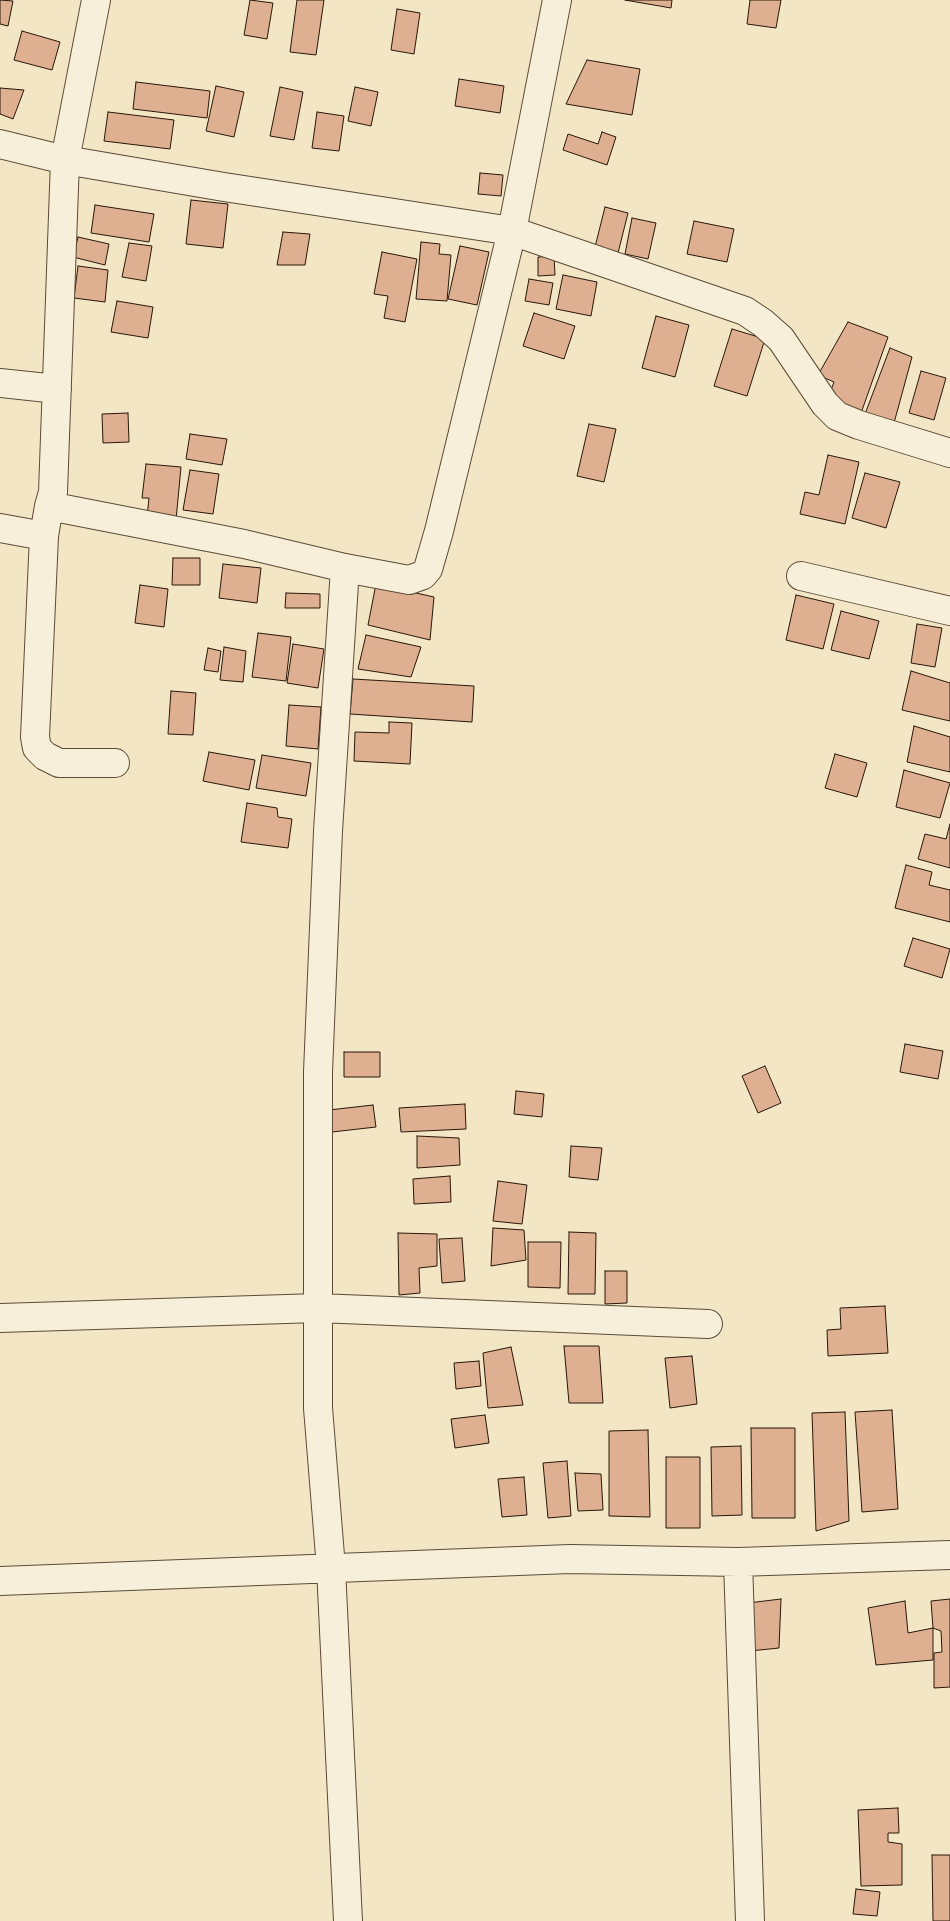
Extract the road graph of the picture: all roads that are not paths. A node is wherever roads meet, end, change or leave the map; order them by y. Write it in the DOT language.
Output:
graph roads {
  1 [pos="96,0"];
  2 [pos="557,0"];
  3 [pos="0,144"];
  4 [pos="66,160"];
  5 [pos="512,231"];
  6 [pos="0,383"];
  7 [pos="57,389"];
  8 [pos="950,453"];
  9 [pos="49,506"];
  10 [pos="0,528"];
  11 [pos="44,536"];
  12 [pos="345,568"];
  13 [pos="801,576"];
  14 [pos="950,612"];
  15 [pos="115,763"];
  16 [pos="318,1308"];
  17 [pos="0,1318"];
  18 [pos="708,1324"];
  19 [pos="950,1555"];
  20 [pos="738,1562"];
  21 [pos="331,1568"];
  22 [pos="0,1581"];
  23 [pos="348,1921"];
  24 [pos="750,1921"];
  1 -- 4 [label="street"];
  2 -- 5 [label="street"];
  3 -- 4 [label="street"];
  4 -- 5 [label="street"];
  4 -- 7 [label="street"];
  5 -- 8 [label="street"];
  5 -- 12 [label="street"];
  6 -- 7 [label="street"];
  7 -- 9 [label="street"];
  9 -- 11 [label="street"];
  9 -- 12 [label="street"];
  10 -- 11 [label="street"];
  11 -- 15 [label="street"];
  12 -- 16 [label="street"];
  13 -- 14 [label="street"];
  16 -- 17 [label="street"];
  16 -- 18 [label="street"];
  16 -- 21 [label="street"];
  19 -- 20 [label="street"];
  20 -- 21 [label="street"];
  20 -- 24 [label="street"];
  21 -- 22 [label="street"];
  21 -- 23 [label="street"];
}
